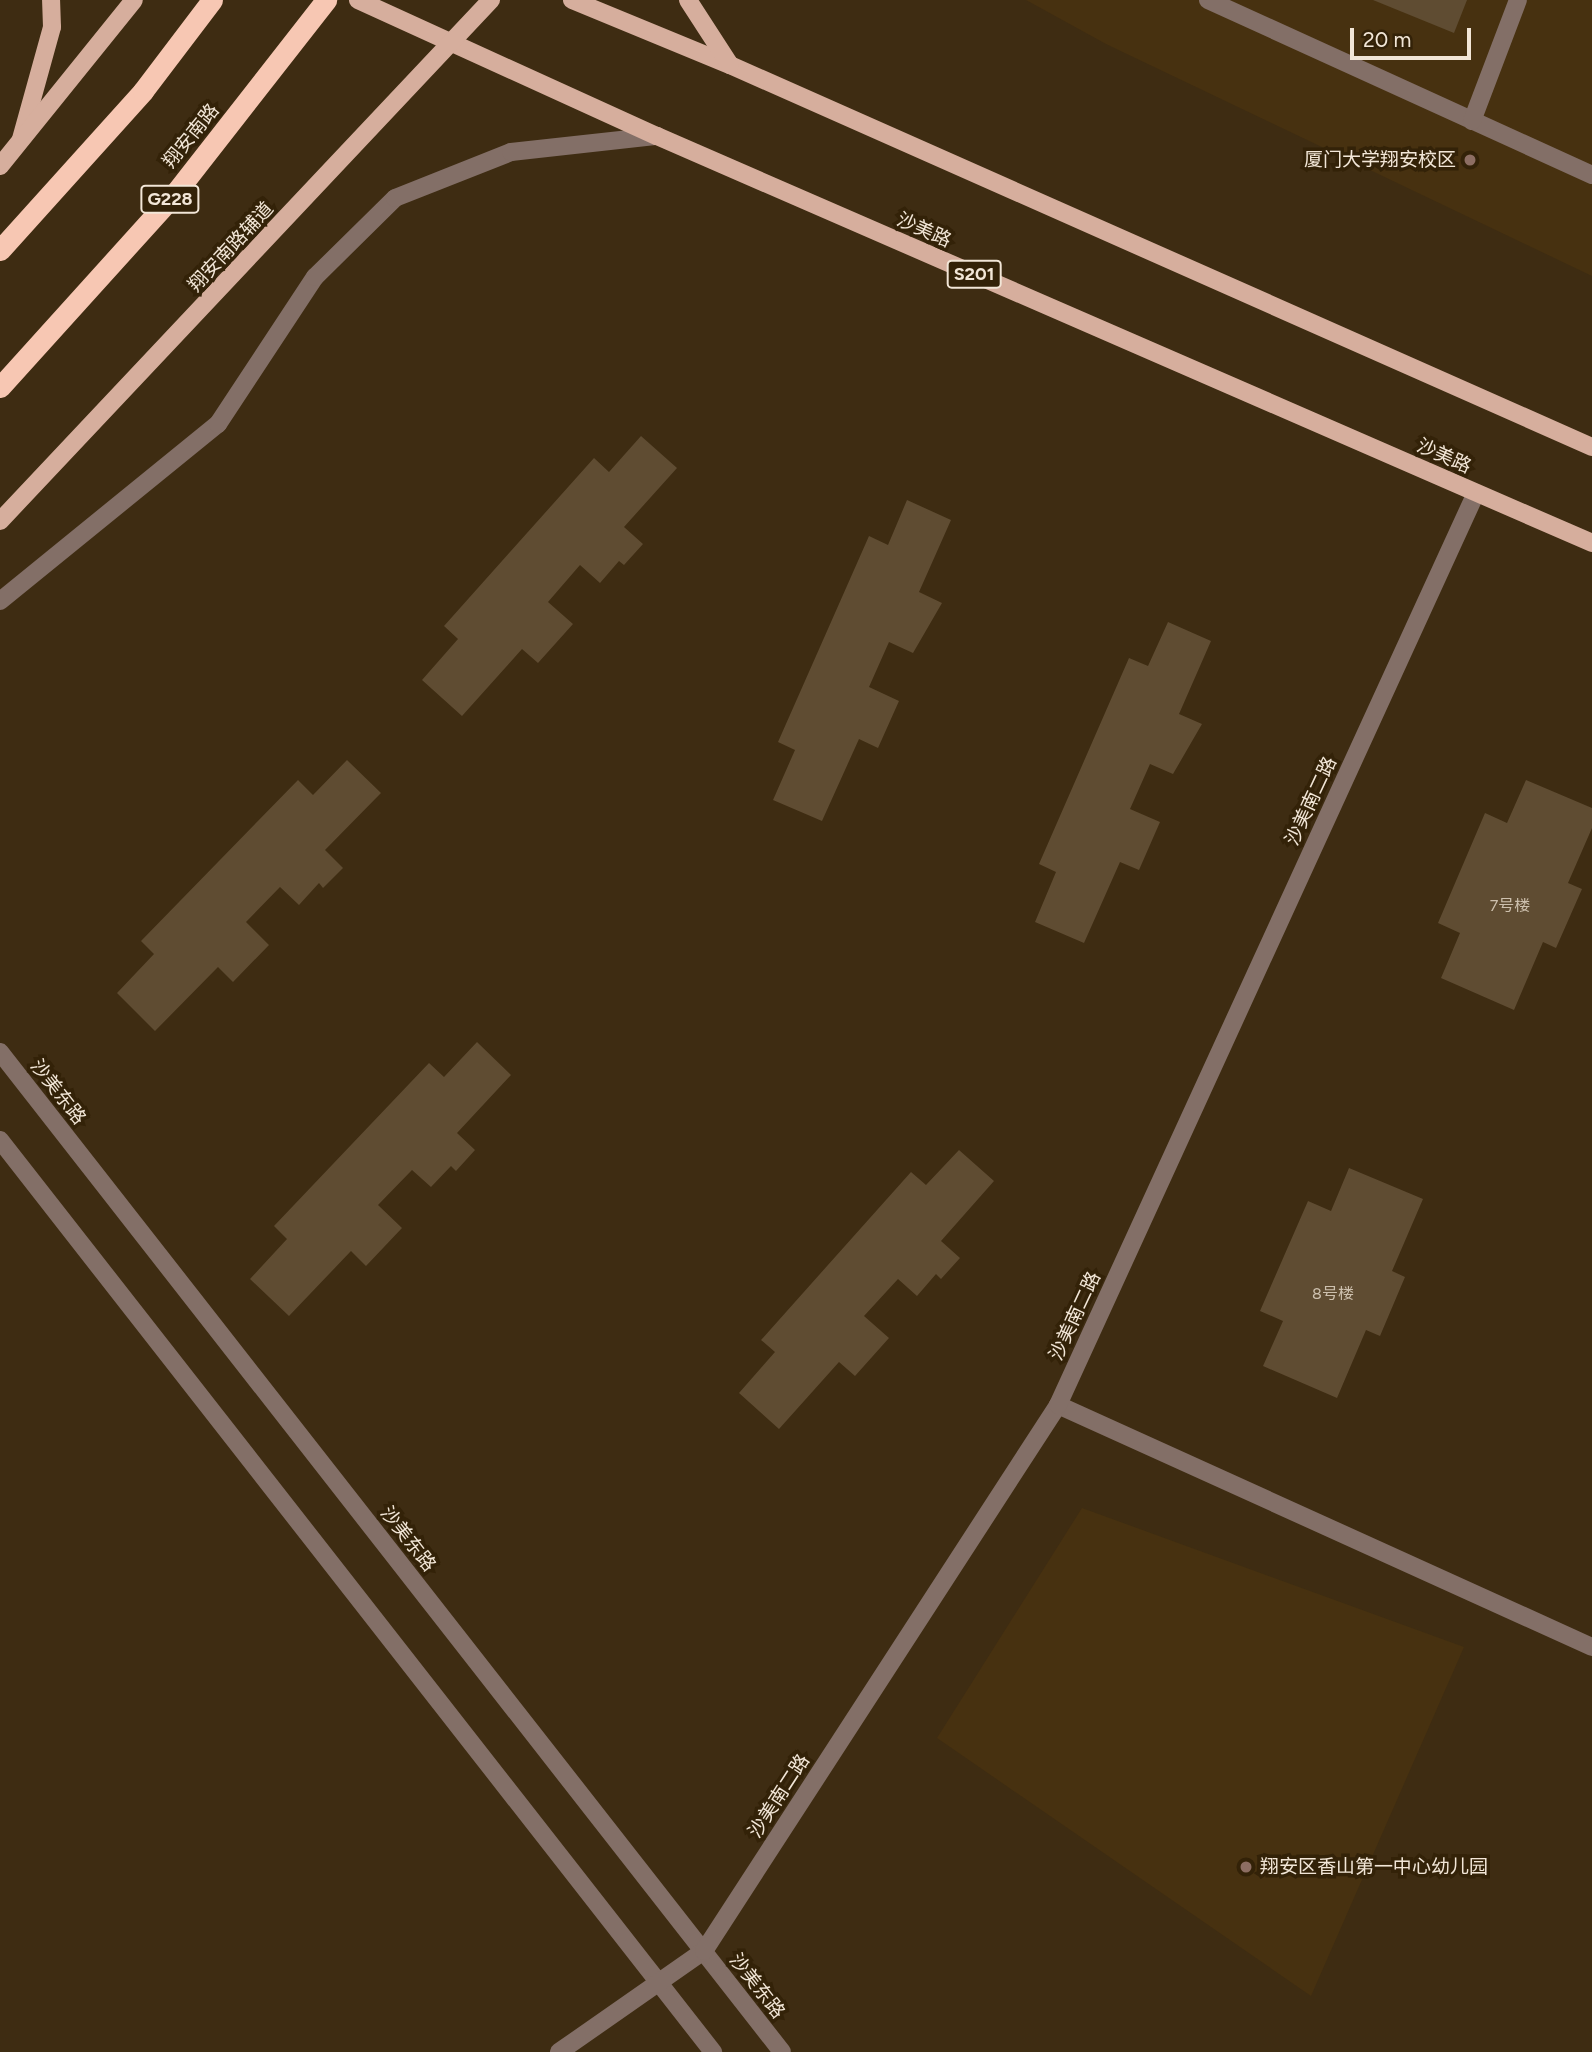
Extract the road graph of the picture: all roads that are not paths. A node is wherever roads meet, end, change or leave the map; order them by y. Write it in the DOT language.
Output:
graph roads {
  1 [pos="51,0"];
  2 [pos="134,0"];
  3 [pos="212,0"];
  4 [pos="326,0"];
  5 [pos="358,0"];
  6 [pos="491,0"];
  7 [pos="572,0"];
  8 [pos="688,0"];
  9 [pos="1208,0"];
  10 [pos="1518,0"];
  11 [pos="451,45"];
  12 [pos="730,65"];
  13 [pos="1472,121"];
  14 [pos="657,136"];
  15 [pos="19,148"];
  16 [pos="0,166"];
  17 [pos="1592,175"];
  18 [pos="0,250"];
  19 [pos="0,387"];
  20 [pos="1592,447"];
  21 [pos="1476,493"];
  22 [pos="0,521"];
  23 [pos="1592,543"];
  24 [pos="0,601"];
  25 [pos="0,1052"];
  26 [pos="0,1140"];
  27 [pos="1058,1405"];
  28 [pos="1592,1647"];
  29 [pos="704,1951"];
  30 [pos="660,1982"];
  31 [pos="559,2052"];
  32 [pos="713,2052"];
  33 [pos="782,2052"];
  1 -- 15 [label="main road"];
  2 -- 15 [label="main road"];
  3 -- 18 [label="highway"];
  4 -- 19 [label="highway, 翔安南路 / G228"];
  5 -- 11 [label="main road, 沙美路 / S201"];
  6 -- 11 [label="main road, 翔安南路辅道"];
  7 -- 12 [label="main road"];
  8 -- 12 [label="main road"];
  9 -- 13 [label="street"];
  10 -- 13 [label="street"];
  11 -- 14 [label="main road, 沙美路 / S201"];
  11 -- 22 [label="main road, 翔安南路辅道"];
  12 -- 20 [label="main road"];
  13 -- 17 [label="street"];
  14 -- 21 [label="main road, 沙美路 / S201"];
  14 -- 24 [label="street"];
  15 -- 16 [label="main road"];
  21 -- 23 [label="main road, 沙美路 / S201"];
  21 -- 27 [label="street, 沙美南二路"];
  25 -- 29 [label="street, 沙美东路"];
  26 -- 30 [label="street"];
  27 -- 28 [label="street"];
  27 -- 29 [label="street, 沙美南二路"];
  29 -- 30 [label="street, 沙美南二路"];
  29 -- 33 [label="street, 沙美东路"];
  30 -- 31 [label="street, 沙美南二路"];
  30 -- 32 [label="street"];
}
